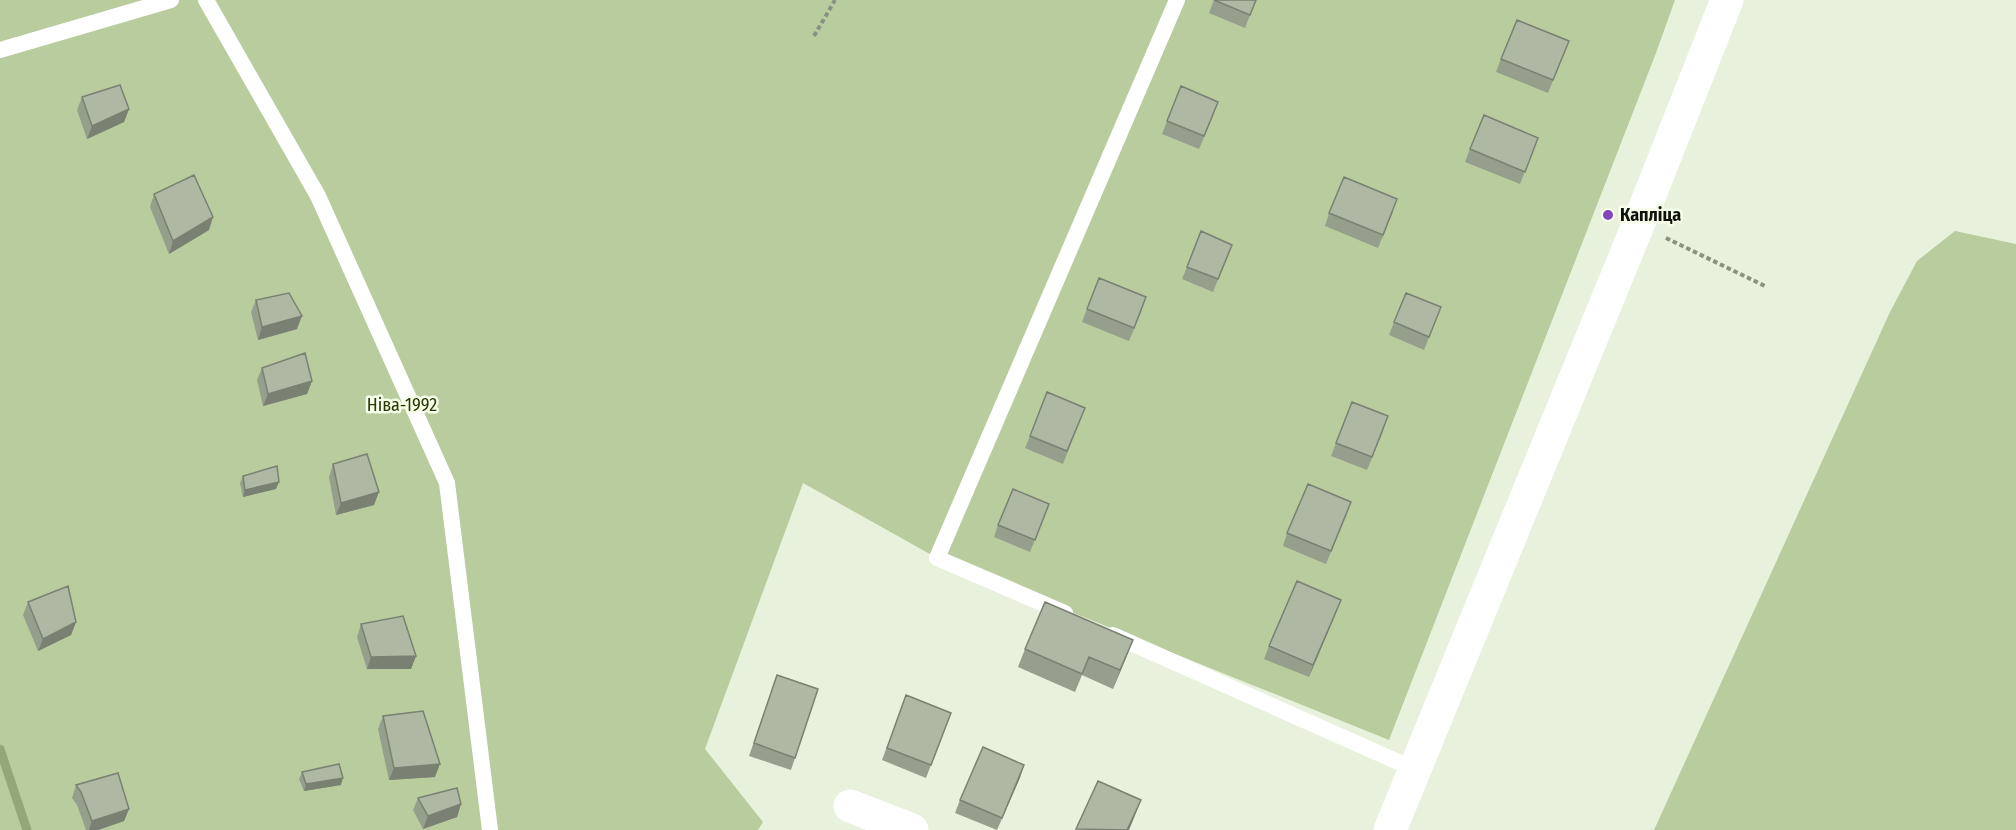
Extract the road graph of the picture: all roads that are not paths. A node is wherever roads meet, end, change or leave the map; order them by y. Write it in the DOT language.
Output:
graph roads {
  1 [pos="171,0"];
  2 [pos="206,0"];
  3 [pos="1177,0"];
  4 [pos="1727,0"];
  5 [pos="0,50"];
  6 [pos="1079,620"];
  7 [pos="1101,629"];
  8 [pos="1414,769"];
  9 [pos="850,807"];
  10 [pos="490,830"];
  11 [pos="912,830"];
  12 [pos="1390,830"];
  1 -- 5 [label="lane"];
  2 -- 10 [label="lane"];
  3 -- 6 [label="lane"];
  4 -- 8 [label="street"];
  7 -- 8 [label="lane"];
  8 -- 12 [label="street"];
  9 -- 11 [label="street"];
}
